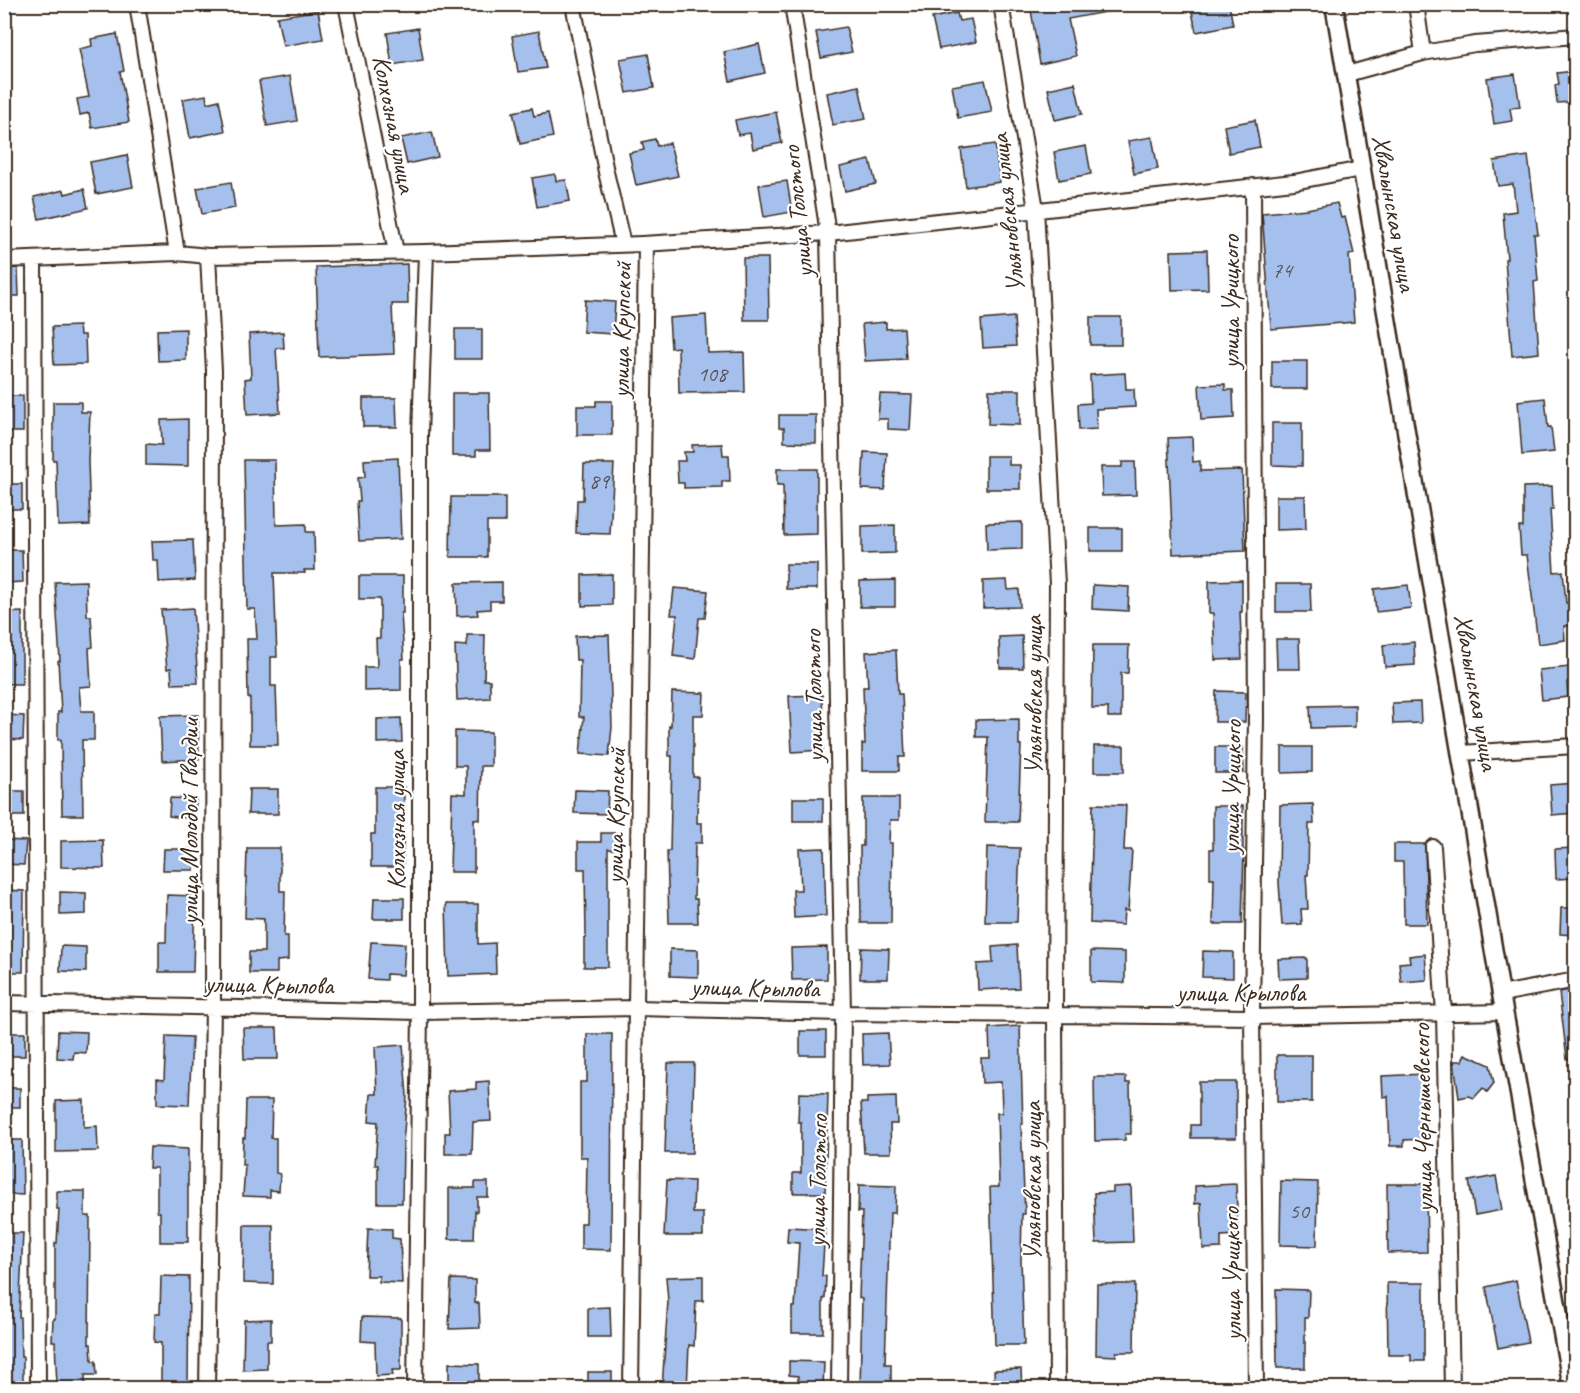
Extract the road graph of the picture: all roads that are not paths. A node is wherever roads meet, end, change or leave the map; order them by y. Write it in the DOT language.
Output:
graph roads {
  1 [pos="137,4"];
  2 [pos="346,4"];
  3 [pos="573,4"];
  4 [pos="792,4"];
  5 [pos="1001,4"];
  6 [pos="1334,4"];
  7 [pos="1416,4"];
  8 [pos="1575,36"];
  9 [pos="1423,53"];
  10 [pos="1347,74"];
  11 [pos="1362,169"];
  12 [pos="1253,186"];
  13 [pos="1036,209"];
  14 [pos="828,232"];
  15 [pos="623,244"];
  16 [pos="646,244"];
  17 [pos="396,252"];
  18 [pos="426,252"];
  19 [pos="177,253"];
  20 [pos="208,256"];
  21 [pos="4,260"];
  22 [pos="34,260"];
  23 [pos="1575,746"];
  24 [pos="1461,753"];
  25 [pos="1433,847"];
  26 [pos="1575,980"];
  27 [pos="1502,994"];
  28 [pos="4,1003"];
  29 [pos="37,1003"];
  30 [pos="213,1006"];
  31 [pos="636,1008"];
  32 [pos="420,1012"];
  33 [pos="1504,1012"];
  34 [pos="843,1013"];
  35 [pos="1055,1014"];
  36 [pos="1444,1014"];
  37 [pos="1252,1017"];
  38 [pos="38,1389"];
  39 [pos="207,1389"];
  40 [pos="415,1389"];
  41 [pos="631,1389"];
  42 [pos="839,1389"];
  43 [pos="1057,1389"];
  44 [pos="1256,1389"];
  45 [pos="1452,1389"];
  46 [pos="1572,1389"];
  1 -- 19 [label="street"];
  2 -- 17 [label="street, Колхозная улица"];
  3 -- 15 [label="street, улица Крупской"];
  4 -- 14 [label="street, улица Толстого"];
  5 -- 13 [label="street, Ульяновская улица"];
  6 -- 10 [label="street, Хвалынская улица"];
  7 -- 9 [label="street"];
  8 -- 9 [label="street"];
  9 -- 10 [label="street"];
  10 -- 11 [label="street, Хвалынская улица"];
  11 -- 12 [label="street"];
  11 -- 24 [label="street, Хвалынская улица"];
  12 -- 13 [label="street"];
  12 -- 37 [label="street, улица Урицкого"];
  13 -- 14 [label="street"];
  13 -- 35 [label="street, Ульяновская улица"];
  14 -- 16 [label="street"];
  14 -- 34 [label="street, улица Толстого"];
  15 -- 16 [label="street"];
  15 -- 18 [label="street"];
  16 -- 31 [label="street, улица Крупской"];
  17 -- 18 [label="street"];
  17 -- 20 [label="street"];
  18 -- 32 [label="street, Колхозная улица"];
  19 -- 20 [label="street"];
  19 -- 22 [label="street"];
  20 -- 30 [label="street, улица Молодой Гвардии"];
  21 -- 22 [label="street"];
  22 -- 29 [label="street"];
  23 -- 24 [label="street"];
  24 -- 27 [label="street, Хвалынская улица"];
  25 -- 36 [label="street, улица Чернышевского"];
  26 -- 27 [label="street"];
  27 -- 33 [label="street, Хвалынская улица"];
  28 -- 29 [label="street, улица Крылова"];
  29 -- 30 [label="street, улица Крылова"];
  29 -- 38 [label="street"];
  30 -- 32 [label="street, улица Крылова"];
  30 -- 39 [label="street, улица Молодой Гвардии"];
  31 -- 32 [label="street, улица Крылова"];
  31 -- 34 [label="street, улица Крылова"];
  31 -- 41 [label="street, улица Крупской"];
  32 -- 40 [label="street, Колхозная улица"];
  33 -- 36 [label="street, улица Крылова"];
  33 -- 46 [label="street, Хвалынская улица"];
  34 -- 35 [label="street, улица Крылова"];
  34 -- 42 [label="street, улица Толстого"];
  35 -- 37 [label="street, улица Крылова"];
  35 -- 43 [label="street, Ульяновская улица"];
  36 -- 37 [label="street, улица Крылова"];
  36 -- 45 [label="street, улица Чернышевского"];
  37 -- 44 [label="street, улица Урицкого"];
}
